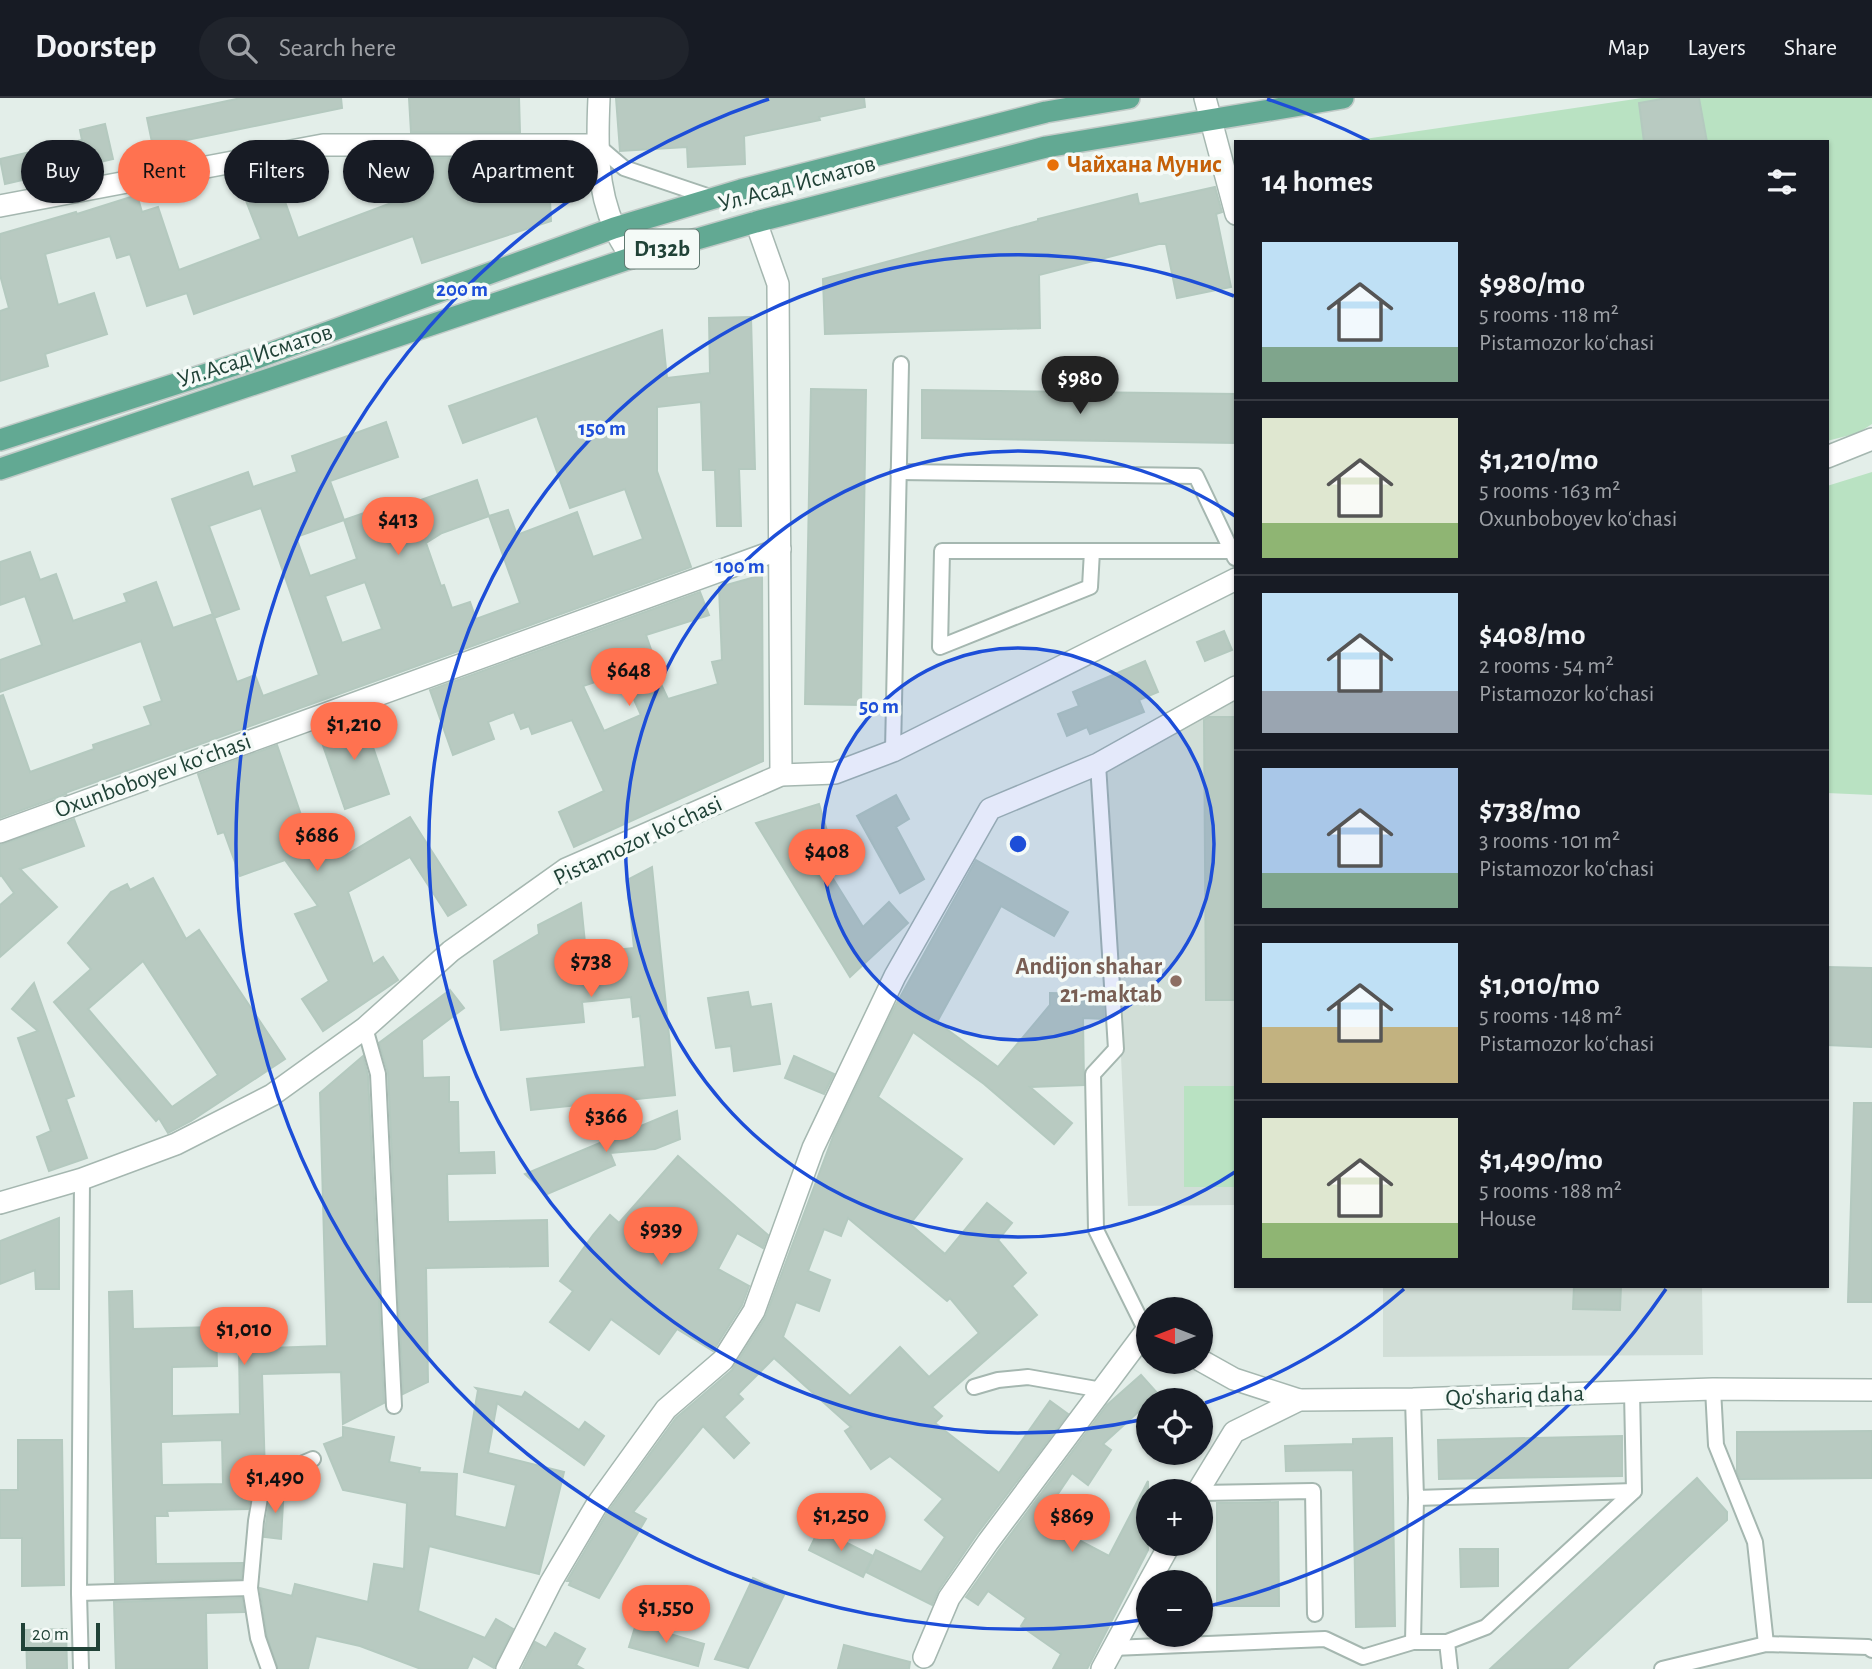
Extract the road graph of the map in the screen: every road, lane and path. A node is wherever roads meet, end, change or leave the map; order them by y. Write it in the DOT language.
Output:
graph roads {
  1 [pos="599,98"];
  2 [pos="1129,98"];
  3 [pos="1205,98"];
  4 [pos="1343,98"];
  5 [pos="1210,120"];
  6 [pos="597,140"];
  7 [pos="448,145"];
  8 [pos="598,146"];
  9 [pos="598,153"];
  10 [pos="714,198"];
  11 [pos="0,206"];
  12 [pos="1234,207"];
  13 [pos="756,222"];
  14 [pos="614,229"];
  15 [pos="631,258"];
  16 [pos="901,364"];
  17 [pos="1872,439"];
  18 [pos="0,440"];
  19 [pos="1829,456"];
  20 [pos="0,469"];
  21 [pos="898,471"];
  22 [pos="780,549"];
  23 [pos="1092,551"];
  24 [pos="1234,555"];
  25 [pos="1234,580"];
  26 [pos="1234,688"];
  27 [pos="893,751"];
  28 [pos="1098,764"];
  29 [pos="781,775"];
  30 [pos="0,832"];
  31 [pos="365,1028"];
  32 [pos="82,1179"];
  33 [pos="0,1203"];
  34 [pos="1136,1309"];
  35 [pos="1136,1345"];
  36 [pos="1213,1367"];
  37 [pos="974,1387"];
  38 [pos="1713,1389"];
  39 [pos="1102,1390"];
  40 [pos="1872,1390"];
  41 [pos="1632,1391"];
  42 [pos="1413,1399"];
  43 [pos="1299,1400"];
  44 [pos="394,1406"];
  45 [pos="313,1459"];
  46 [pos="1207,1479"];
  47 [pos="1634,1491"];
  48 [pos="1213,1492"];
  49 [pos="1416,1498"];
  50 [pos="250,1588"];
  51 [pos="79,1593"];
  52 [pos="1136,1605"];
  53 [pos="1315,1614"];
  54 [pos="1413,1642"];
  55 [pos="1447,1643"];
  56 [pos="1766,1644"];
  57 [pos="1113,1648"];
  58 [pos="1872,1650"];
  59 [pos="924,1657"];
  60 [pos="81,1669"];
  61 [pos="269,1669"];
  62 [pos="507,1669"];
  63 [pos="1102,1669"];
  64 [pos="1450,1669"];
  65 [pos="1662,1669"];
  1 -- 6 [label="street"];
  2 -- 10 [label="main road, Ул.Асад Исматов / D132b"];
  3 -- 5 [label="street"];
  4 -- 5 [label="main road, Ул.Асад Исматов / D132b"];
  5 -- 12 [label="street"];
  5 -- 13 [label="main road, Ул.Асад Исматов / D132b"];
  7 -- 11 [label="street"];
  8 -- 10 [label="lane"];
  9 -- 14 [label="street"];
  10 -- 14 [label="main road, Ул.Асад Исматов / D132b"];
  13 -- 15 [label="main road, Ул.Асад Исматов / D132b"];
  13 -- 22 [label="street"];
  14 -- 15 [label="street"];
  14 -- 18 [label="main road, Ул.Асад Исматов / D132b"];
  15 -- 20 [label="main road, Ул.Асад Исматов / D132b"];
  16 -- 21 [label="lane"];
  17 -- 19 [label="street"];
  21 -- 24 [label="lane"];
  21 -- 27 [label="lane"];
  22 -- 29 [label="street"];
  22 -- 30 [label="street, Oxunboboyev koʻchasi"];
  23 -- 23 [label="lane"];
  23 -- 24 [label="lane"];
  25 -- 27 [label="street, Pistamozor koʻchasi"];
  26 -- 28 [label="street"];
  27 -- 29 [label="street, Pistamozor koʻchasi"];
  28 -- 34 [label="lane"];
  28 -- 62 [label="street"];
  29 -- 31 [label="street, Pistamozor koʻchasi"];
  31 -- 32 [label="street, Pistamozor koʻchasi"];
  31 -- 44 [label="lane"];
  32 -- 33 [label="street, Pistamozor koʻchasi"];
  32 -- 51 [label="lane"];
  35 -- 39 [label="street"];
  36 -- 43 [label="street"];
  37 -- 39 [label="lane"];
  38 -- 40 [label="street, Qo'shariq daha"];
  38 -- 41 [label="street, Qo'shariq daha"];
  38 -- 56 [label="lane"];
  39 -- 59 [label="street"];
  41 -- 42 [label="street, Qo'shariq daha"];
  41 -- 47 [label="lane"];
  42 -- 43 [label="street, Qo'shariq daha"];
  42 -- 49 [label="lane"];
  43 -- 46 [label="street, Qo'shariq daha"];
  45 -- 50 [label="lane"];
  47 -- 49 [label="lane"];
  47 -- 55 [label="lane"];
  48 -- 53 [label="lane"];
  49 -- 54 [label="lane"];
  50 -- 51 [label="lane"];
  50 -- 61 [label="lane"];
  51 -- 60 [label="lane"];
  52 -- 57 [label="street"];
  54 -- 55 [label="lane"];
  54 -- 57 [label="lane"];
  55 -- 64 [label="lane"];
  56 -- 58 [label="lane"];
  56 -- 65 [label="lane"];
  57 -- 63 [label="street"];
}
